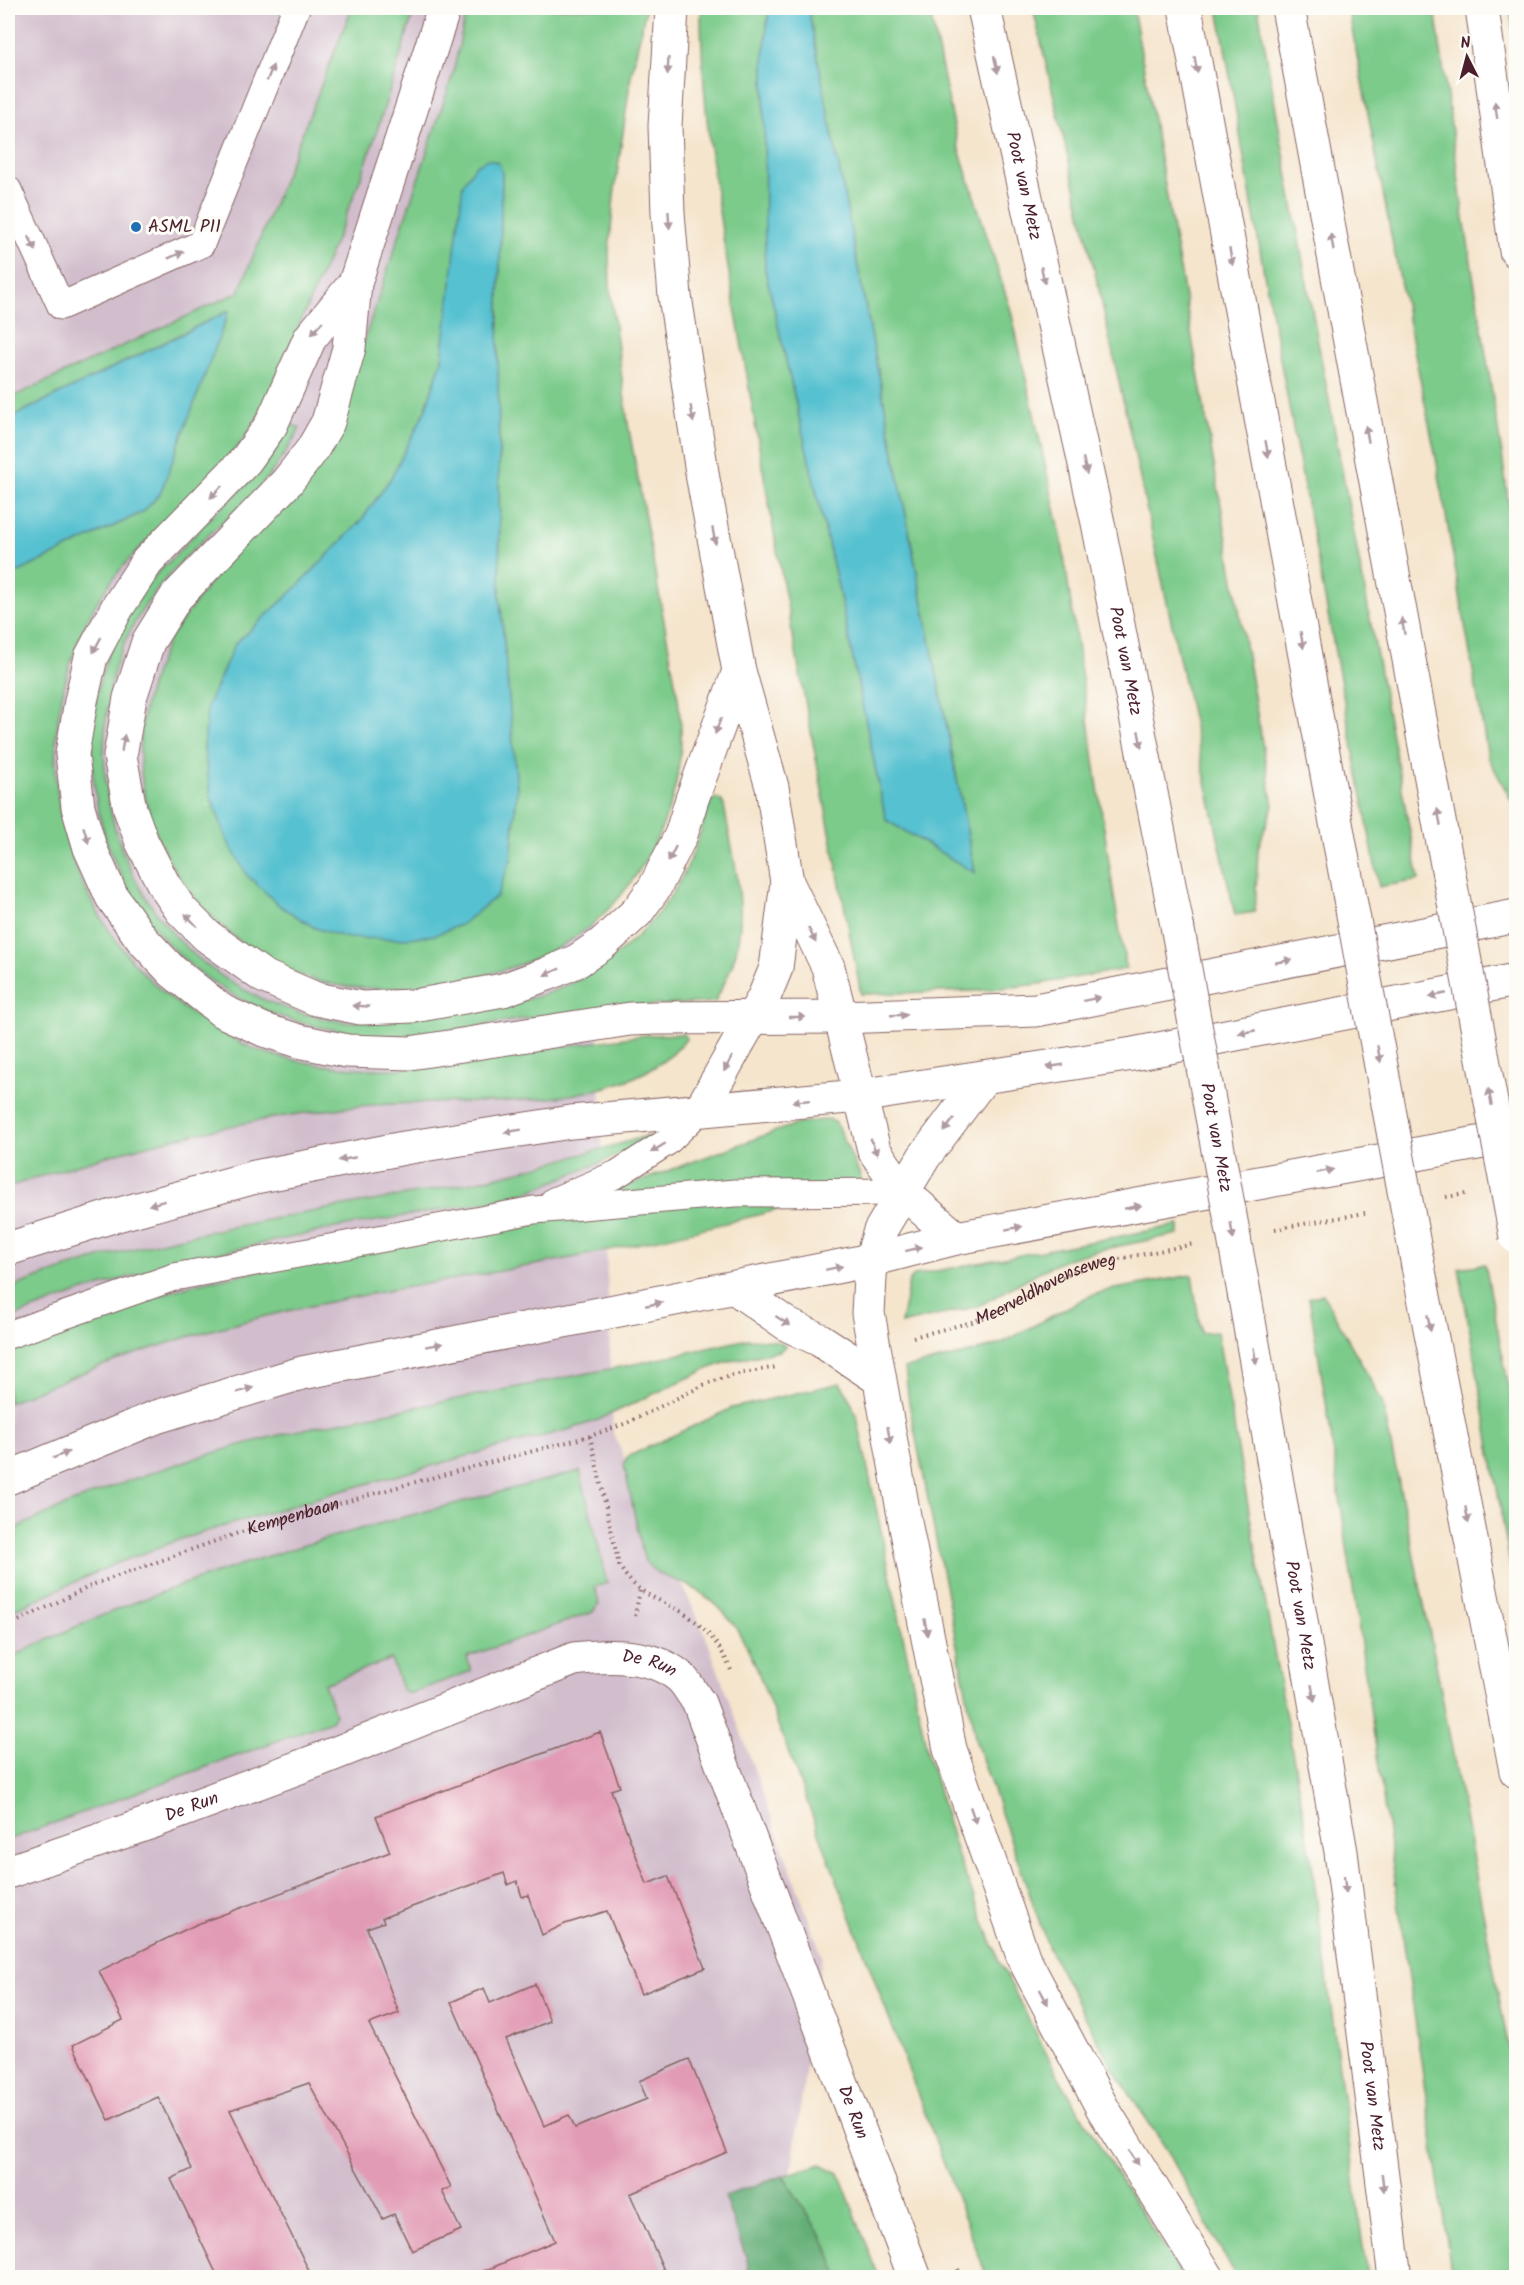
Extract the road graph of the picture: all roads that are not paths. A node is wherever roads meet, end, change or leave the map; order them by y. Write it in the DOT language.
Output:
graph roads {
  1 [pos="296,8"];
  2 [pos="444,8"];
  3 [pos="672,8"];
  4 [pos="984,8"];
  5 [pos="1185,8"];
  6 [pos="1288,8"];
  7 [pos="1482,8"];
  8 [pos="8,190"];
  9 [pos="1516,251"];
  10 [pos="355,283"];
  11 [pos="739,672"];
  12 [pos="787,882"];
  13 [pos="1516,916"];
  14 [pos="1516,980"];
  15 [pos="840,1017"];
  16 [pos="753,1018"];
  17 [pos="984,1077"];
  18 [pos="859,1096"];
  19 [pos="701,1109"];
  20 [pos="1516,1136"];
  21 [pos="903,1192"];
  22 [pos="534,1210"];
  23 [pos="1516,1237"];
  24 [pos="956,1238"];
  25 [pos="8,1249"];
  26 [pos="871,1260"];
  27 [pos="735,1288"];
  28 [pos="8,1335"];
  29 [pos="876,1362"];
  30 [pos="8,1478"];
  31 [pos="1516,1771"];
  32 [pos="8,1872"];
  33 [pos="915,2277"];
  34 [pos="1208,2277"];
  35 [pos="1395,2277"];
  8 -- 1 [label="lane, one-way"];
  2 -- 10 [label="main road"];
  3 -- 11 [label="main road, one-way"];
  4 -- 35 [label="main road, Poot van Metz, one-way, bridge"];
  5 -- 31 [label="main road, one-way, bridge"];
  23 -- 6 [label="main road, one-way, bridge"];
  9 -- 7 [label="main road, one-way"];
  11 -- 10 [label="main road, one-way"];
  10 -- 16 [label="main road, one-way"];
  11 -- 12 [label="main road"];
  12 -- 15 [label="main road, one-way"];
  12 -- 16 [label="main road"];
  15 -- 13 [label="main road, one-way"];
  14 -- 17 [label="main road, one-way"];
  16 -- 15 [label="main road, one-way"];
  15 -- 18 [label="main road"];
  16 -- 19 [label="main road, one-way"];
  17 -- 18 [label="main road"];
  17 -- 21 [label="main road, one-way"];
  18 -- 19 [label="main road, one-way"];
  18 -- 21 [label="main road, one-way"];
  19 -- 22 [label="lane, one-way"];
  19 -- 25 [label="main road, one-way"];
  24 -- 20 [label="main road, one-way"];
  21 -- 22 [label="lane"];
  21 -- 24 [label="main road"];
  21 -- 26 [label="main road"];
  22 -- 28 [label="lane"];
  26 -- 24 [label="main road, one-way"];
  27 -- 26 [label="main road, one-way"];
  26 -- 29 [label="main road"];
  27 -- 29 [label="main road, one-way"];
  30 -- 27 [label="main road, one-way"];
  29 -- 34 [label="main road, one-way"];
  32 -- 33 [label="main road, De Run"];
}
